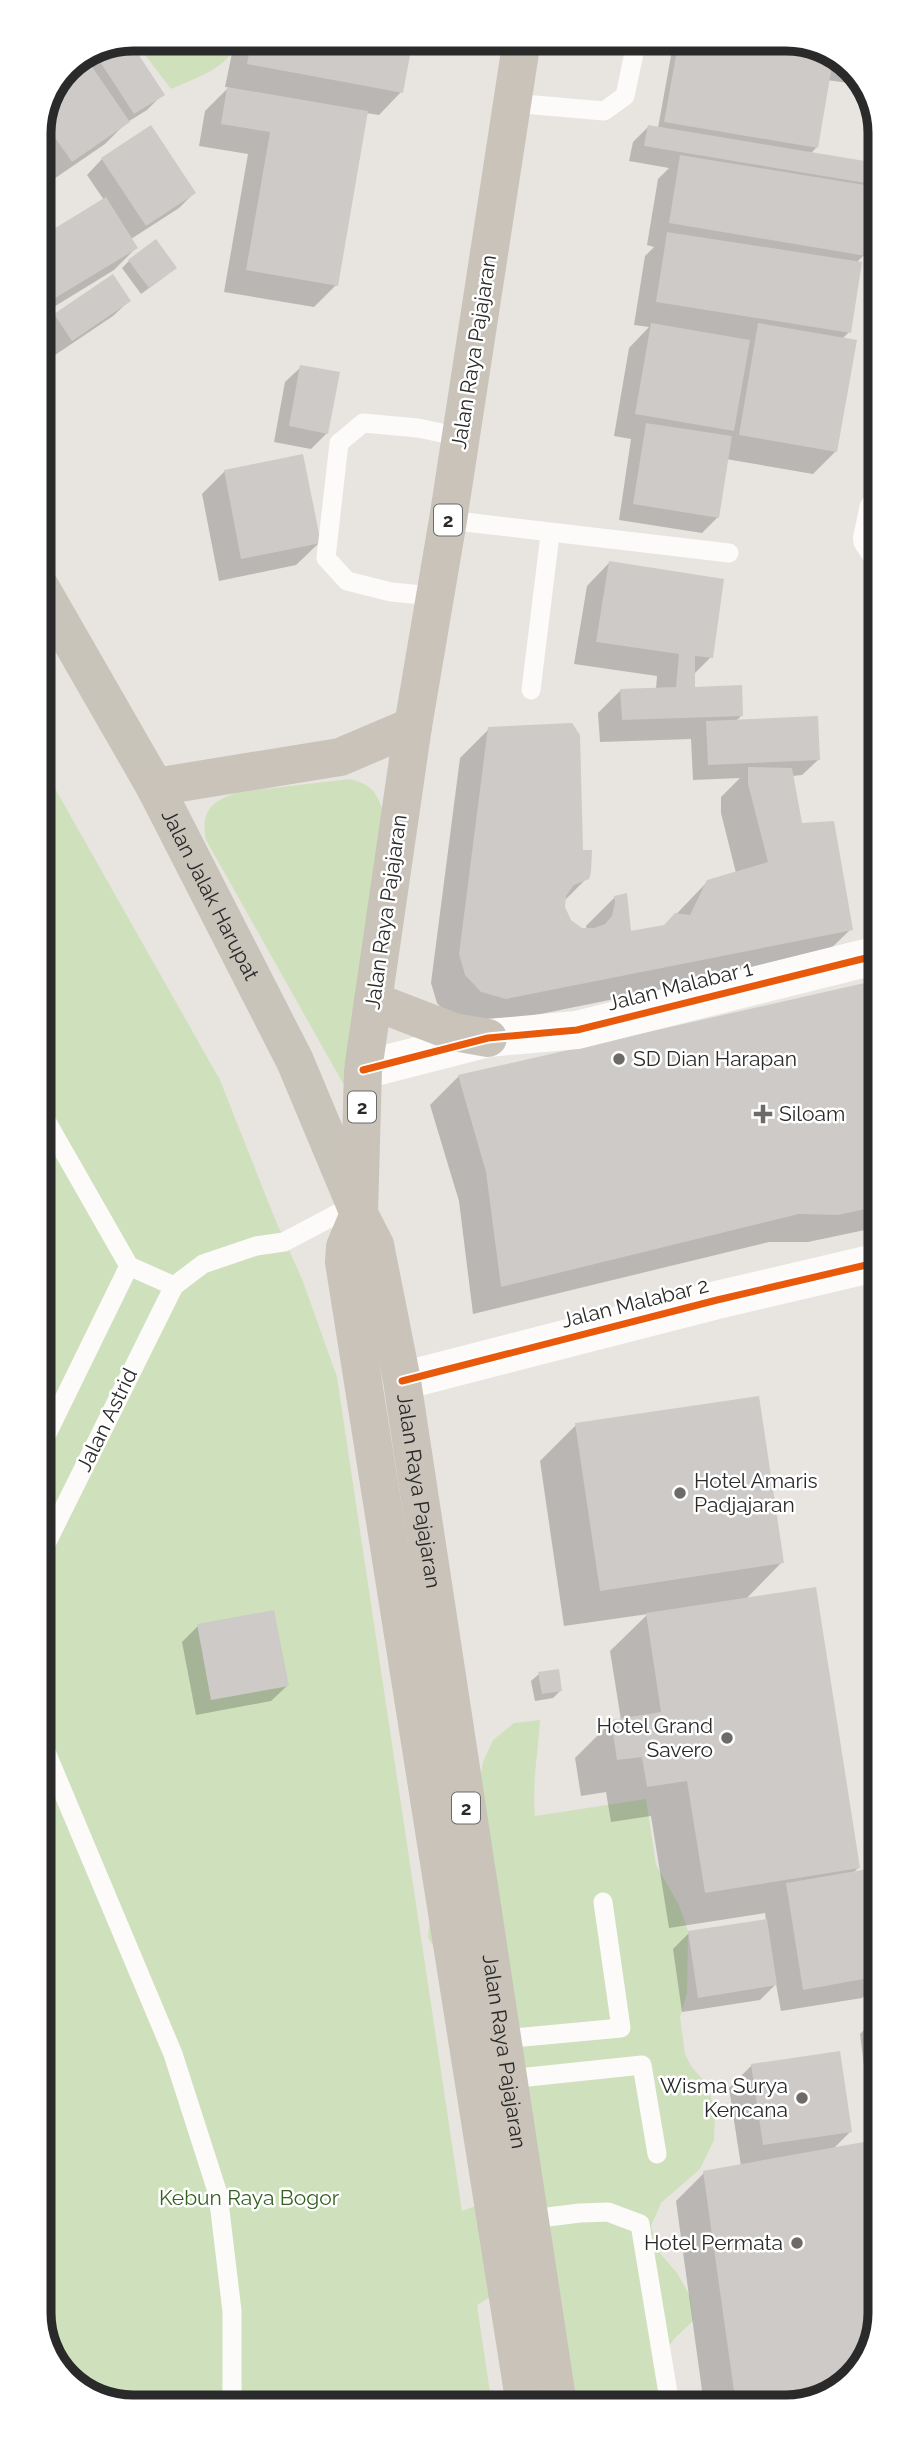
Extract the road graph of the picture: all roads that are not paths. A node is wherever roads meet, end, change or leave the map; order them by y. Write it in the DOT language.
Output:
graph roads {
  1 [pos="520,51"];
  2 [pos="634,51"];
  3 [pos="512,103"];
  4 [pos="461,437"];
  5 [pos="447,525"];
  6 [pos="549,543"];
  7 [pos="729,553"];
  8 [pos="629,554"];
  9 [pos="435,596"];
  10 [pos="51,606"];
  11 [pos="531,690"];
  12 [pos="414,726"];
  13 [pos="155,788"];
  14 [pos="868,957"];
  15 [pos="373,1001"];
  16 [pos="488,1038"];
  17 [pos="363,1070"];
  18 [pos="51,1129"];
  19 [pos="357,1209"];
  20 [pos="868,1265"];
  21 [pos="129,1266"];
  22 [pos="174,1286"];
  23 [pos="402,1381"];
  24 [pos="51,1426"];
  25 [pos="51,1534"];
  26 [pos="51,1764"];
  27 [pos="603,1902"];
  28 [pos="503,2039"];
  29 [pos="509,2079"];
  30 [pos="657,2154"];
  31 [pos="531,2219"];
  32 [pos="232,2395"];
  33 [pos="523,2395"];
  34 [pos="557,2395"];
  35 [pos="668,2395"];
  1 -- 3 [label="highway, Jalan Raya Pajajaran / 2"];
  2 -- 3 [label="lane"];
  3 -- 4 [label="highway, Jalan Raya Pajajaran / 2"];
  4 -- 5 [label="highway, Jalan Raya Pajajaran / 2"];
  4 -- 9 [label="lane"];
  5 -- 6 [label="lane"];
  5 -- 7 [label="lane"];
  5 -- 9 [label="highway, Jalan Raya Pajajaran / 2"];
  6 -- 8 [label="lane"];
  6 -- 11 [label="lane"];
  9 -- 12 [label="highway, Jalan Raya Pajajaran / 2"];
  10 -- 13 [label="main road, Jalan Jalak Harupat / 2"];
  12 -- 13 [label="highway"];
  12 -- 15 [label="highway, Jalan Raya Pajajaran / 2"];
  13 -- 19 [label="main road, Jalan Jalak Harupat / 2"];
  14 -- 16 [label="street, Jalan Malabar 1"];
  15 -- 16 [label="highway"];
  15 -- 17 [label="highway, Jalan Raya Pajajaran / 2"];
  16 -- 17 [label="street, Jalan Malabar 1"];
  17 -- 19 [label="highway, Jalan Raya Pajajaran / 2"];
  18 -- 21 [label="lane"];
  19 -- 22 [label="lane"];
  19 -- 23 [label="highway, Jalan Raya Pajajaran / 2"];
  19 -- 33 [label="highway, 2"];
  20 -- 23 [label="street, Jalan Malabar 2"];
  21 -- 22 [label="lane"];
  21 -- 24 [label="lane"];
  22 -- 25 [label="lane, Jalan Astrid"];
  23 -- 28 [label="highway, Jalan Raya Pajajaran / 2"];
  26 -- 32 [label="lane"];
  27 -- 28 [label="lane"];
  28 -- 29 [label="highway, Jalan Raya Pajajaran / 2"];
  29 -- 30 [label="lane"];
  29 -- 31 [label="highway, Jalan Raya Pajajaran / 2"];
  31 -- 34 [label="highway, Jalan Raya Pajajaran / 2"];
  31 -- 35 [label="lane"];
}
